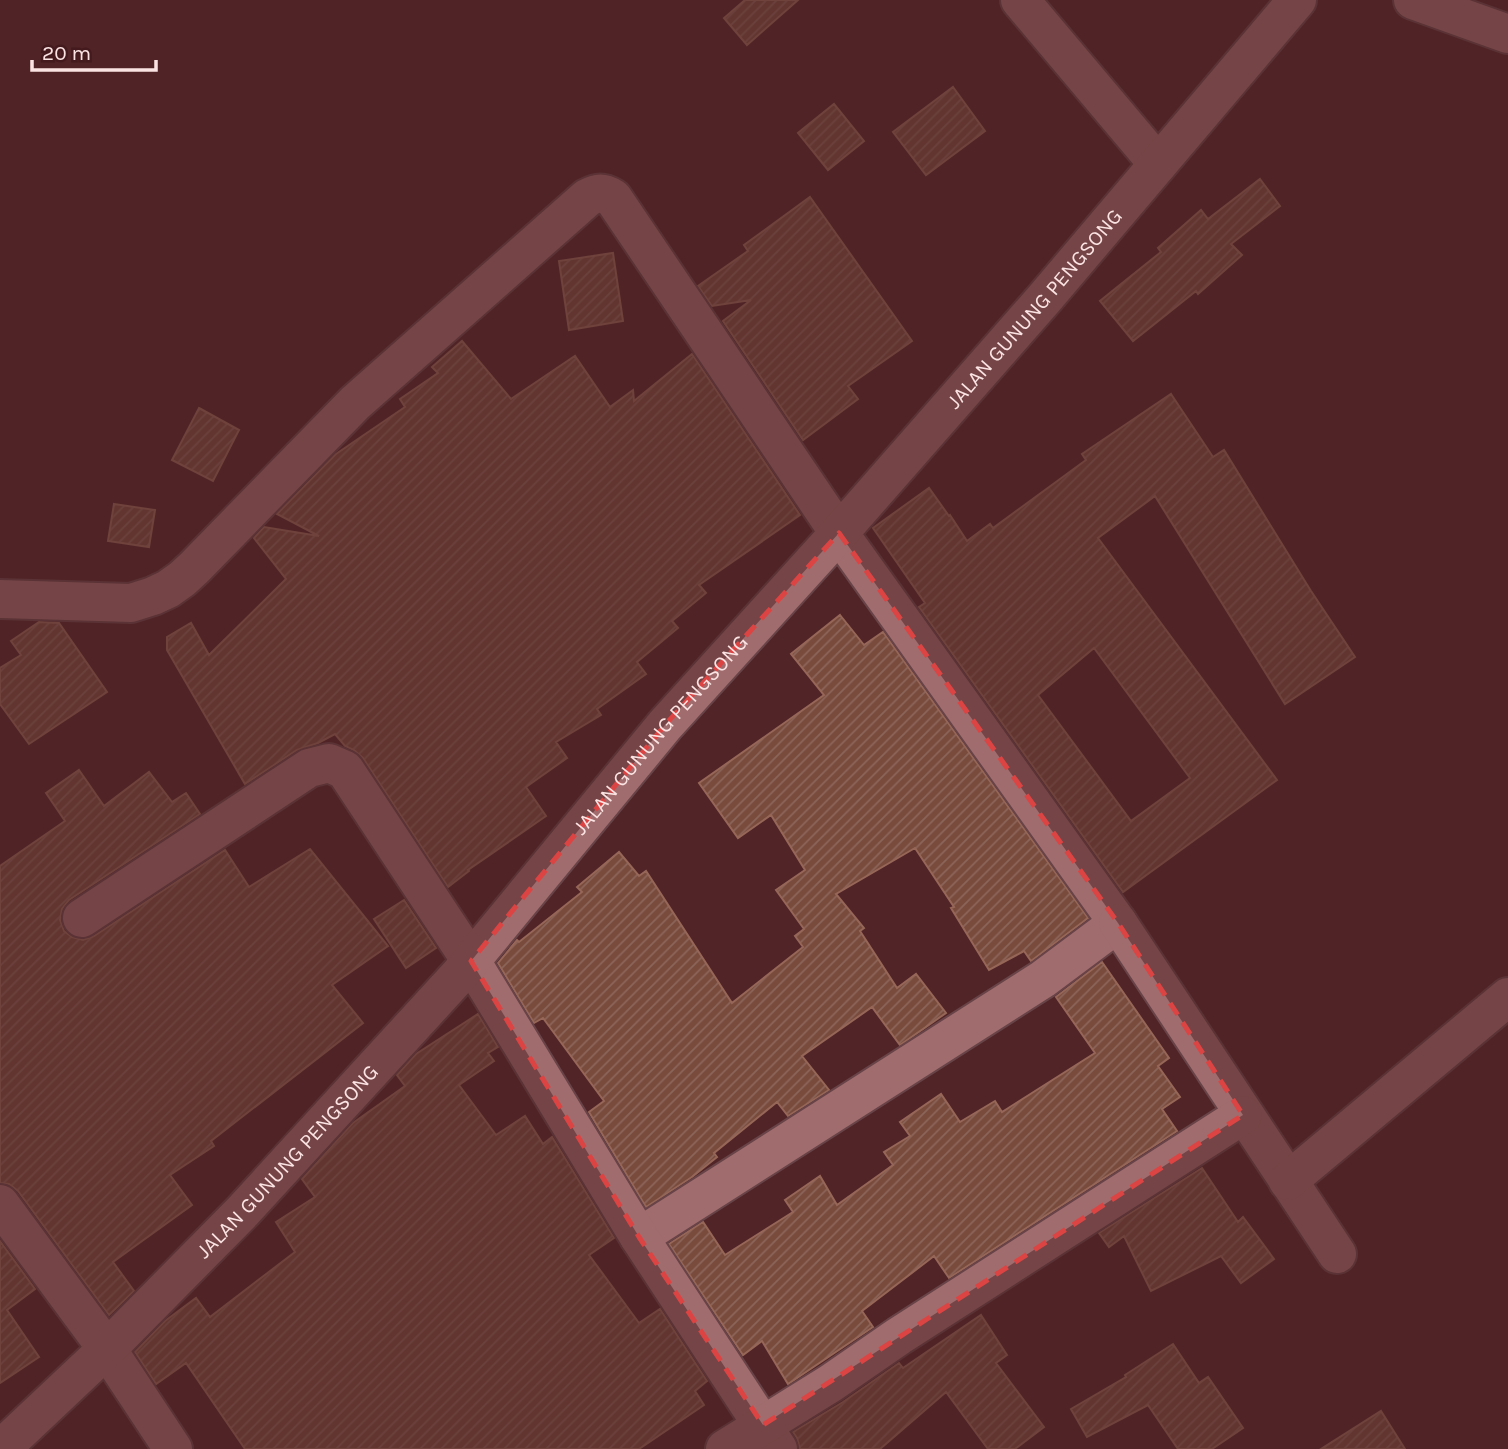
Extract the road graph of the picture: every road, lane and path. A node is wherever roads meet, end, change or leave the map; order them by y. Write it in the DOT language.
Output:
graph roads {
  1 [pos="1020,0"];
  2 [pos="1297,0"];
  3 [pos="1413,0"];
  4 [pos="1508,34"];
  5 [pos="1158,164"];
  6 [pos="839,533"];
  7 [pos="0,599"];
  8 [pos="82,918"];
  9 [pos="1118,923"];
  10 [pos="471,961"];
  11 [pos="1508,997"];
  12 [pos="1243,1115"];
  13 [pos="1288,1181"];
  14 [pos="0,1204"];
  15 [pos="639,1237"];
  16 [pos="1337,1254"];
  17 [pos="107,1349"];
  18 [pos="771,1437"];
  19 [pos="1,1449"];
  20 [pos="173,1449"];
  21 [pos="725,1449"];
  1 -- 5 [label="street"];
  2 -- 5 [label="street, JALAN GUNUNG PENGSONG"];
  3 -- 4 [label="street"];
  5 -- 6 [label="street, JALAN GUNUNG PENGSONG"];
  6 -- 7 [label="street"];
  6 -- 9 [label="street"];
  6 -- 10 [label="street, JALAN GUNUNG PENGSONG"];
  8 -- 10 [label="street"];
  9 -- 12 [label="street"];
  9 -- 15 [label="street"];
  10 -- 15 [label="street"];
  10 -- 17 [label="street, JALAN GUNUNG PENGSONG"];
  11 -- 13 [label="street"];
  12 -- 13 [label="street"];
  12 -- 18 [label="street"];
  13 -- 16 [label="street"];
  14 -- 17 [label="street"];
  15 -- 18 [label="street"];
  17 -- 19 [label="street, JALAN GUNUNG PENGSONG"];
  17 -- 20 [label="street"];
  18 -- 21 [label="street"];
}
